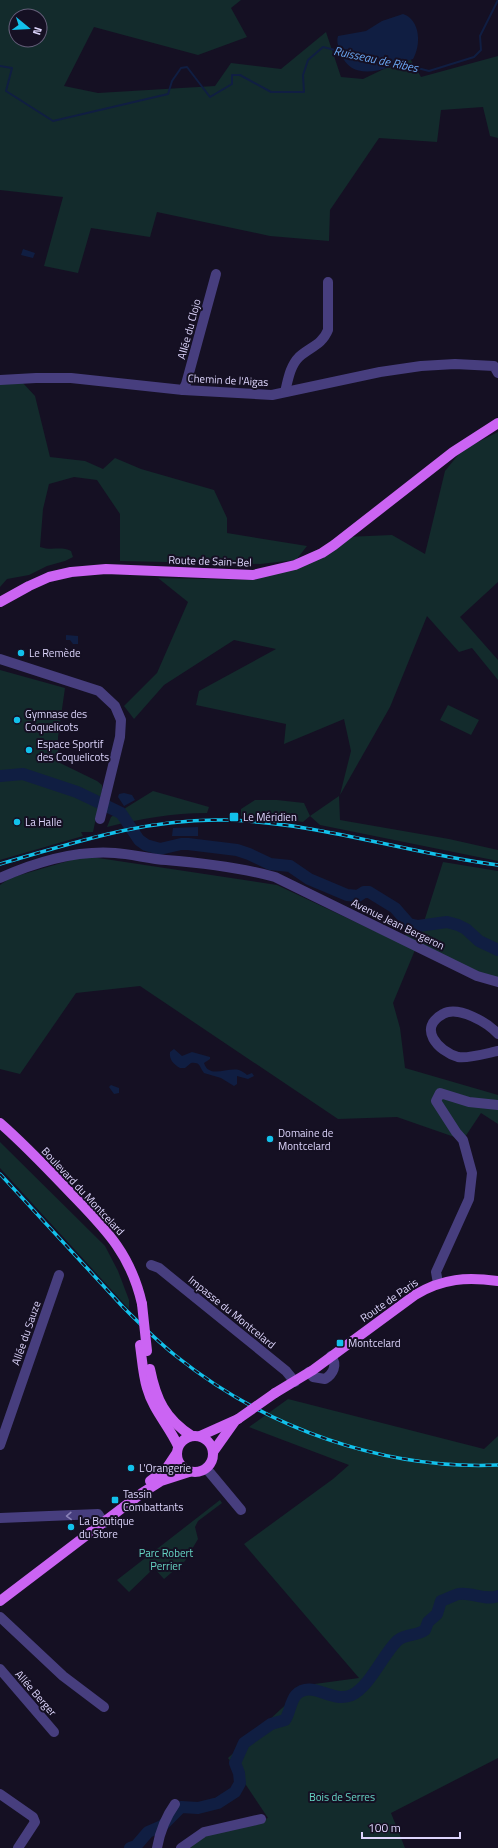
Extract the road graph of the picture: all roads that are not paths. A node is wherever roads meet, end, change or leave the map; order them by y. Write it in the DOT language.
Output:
graph roads {
  1 [pos="216,274"];
  2 [pos="328,282"];
  3 [pos="497,366"];
  4 [pos="0,380"];
  5 [pos="183,390"];
  6 [pos="286,392"];
  7 [pos="498,418"];
  8 [pos="498,423"];
  9 [pos="0,596"];
  10 [pos="0,602"];
  11 [pos="0,659"];
  12 [pos="102,809"];
  13 [pos="0,878"];
  14 [pos="498,982"];
  15 [pos="498,1034"];
  16 [pos="498,1051"];
  17 [pos="498,1105"];
  18 [pos="0,1123"];
  19 [pos="0,1130"];
  20 [pos="151,1265"];
  21 [pos="59,1275"];
  22 [pos="498,1281"];
  23 [pos="438,1283"];
  24 [pos="139,1304"];
  25 [pos="144,1348"];
  26 [pos="331,1356"];
  27 [pos="308,1373"];
  28 [pos="293,1381"];
  29 [pos="236,1420"];
  30 [pos="196,1436"];
  31 [pos="0,1445"];
  32 [pos="177,1450"];
  33 [pos="213,1452"];
  34 [pos="206,1468"];
  35 [pos="189,1472"];
  36 [pos="241,1510"];
  37 [pos="0,1518"];
  38 [pos="102,1521"];
  39 [pos="0,1596"];
  40 [pos="0,1601"];
  41 [pos="0,1618"];
  42 [pos="0,1669"];
  43 [pos="104,1707"];
  44 [pos="54,1732"];
  45 [pos="0,1794"];
  46 [pos="175,1804"];
  47 [pos="261,1819"];
  48 [pos="18,1848"];
  49 [pos="157,1848"];
  50 [pos="181,1848"];
  1 -- 5 [label="street, Allée du Clojo"];
  2 -- 6 [label="street"];
  3 -- 6 [label="street, Chemin de l'Aigas"];
  4 -- 5 [label="street, Chemin de l'Aigas"];
  5 -- 6 [label="street, Chemin de l'Aigas"];
  7 -- 9 [label="main road, Route de Sain-Bel"];
  8 -- 10 [label="main road, Route de Sain-Bel"];
  11 -- 12 [label="street"];
  13 -- 14 [label="street, Avenue Jean Bergeron"];
  15 -- 16 [label="street"];
  17 -- 23 [label="street"];
  18 -- 24 [label="main road, Boulevard du Montcelard"];
  19 -- 24 [label="main road, Boulevard du Montcelard"];
  20 -- 28 [label="street, Impasse du Montcelard"];
  21 -- 31 [label="street, Allée du Sauze"];
  22 -- 23 [label="main road, Route de Paris"];
  23 -- 26 [label="main road, Route de Paris"];
  24 -- 25 [label="main road, Boulevard du Montcelard, bridge"];
  25 -- 30 [label="main road, Boulevard du Montcelard"];
  25 -- 32 [label="main road, Boulevard du Montcelard"];
  26 -- 27 [label="main road, Route de Paris"];
  26 -- 27 [label="street"];
  27 -- 28 [label="main road, Route de Paris"];
  28 -- 29 [label="main road, Route de Paris, bridge"];
  29 -- 30 [label="main road, Route de Paris"];
  29 -- 33 [label="main road, Route de Paris"];
  30 -- 32 [label="main road"];
  30 -- 33 [label="main road"];
  32 -- 35 [label="main road"];
  32 -- 38 [label="main road"];
  33 -- 34 [label="main road"];
  34 -- 35 [label="main road"];
  34 -- 36 [label="street"];
  35 -- 38 [label="main road"];
  38 -- 37 [label="street, one-way"];
  38 -- 39 [label="main road"];
  38 -- 40 [label="main road"];
  41 -- 43 [label="street"];
  42 -- 44 [label="street, Allée Berger"];
  45 -- 48 [label="street"];
  46 -- 49 [label="street"];
  47 -- 50 [label="street"];
}
